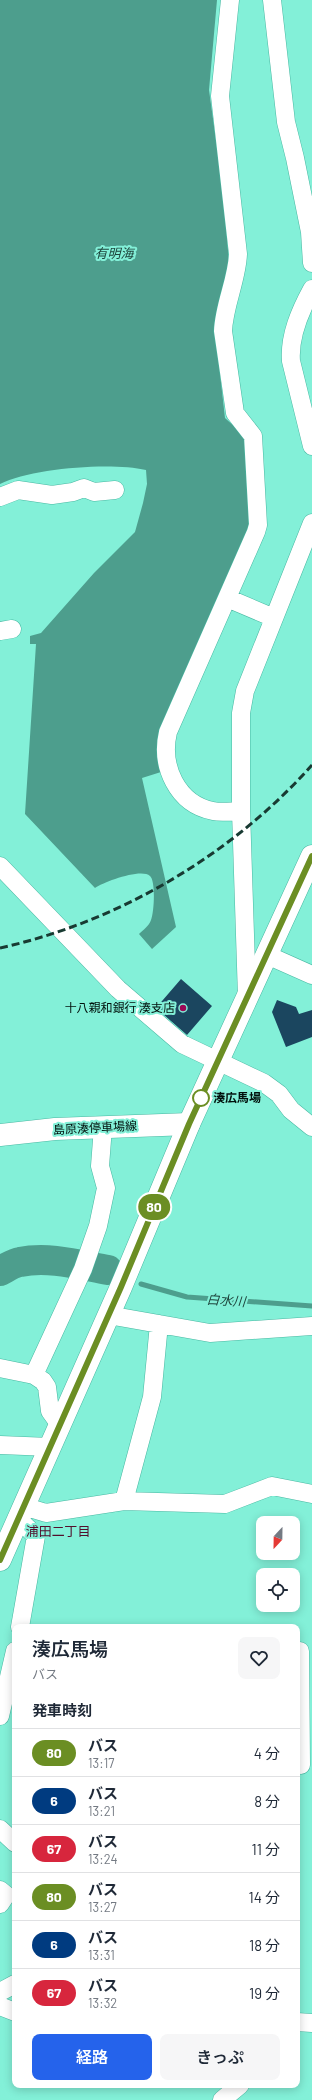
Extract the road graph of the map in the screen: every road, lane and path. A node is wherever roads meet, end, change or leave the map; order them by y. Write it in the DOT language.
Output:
graph roads {
  1 [pos="230,0"];
  2 [pos="272,0"];
  3 [pos="312,263"];
  4 [pos="310,296"];
  5 [pos="312,446"];
  6 [pos="115,490"];
  7 [pos="0,497"];
  8 [pos="312,523"];
  9 [pos="227,598"];
  10 [pos="274,618"];
  11 [pos="241,811"];
  12 [pos="312,856"];
  13 [pos="0,866"];
  14 [pos="267,955"];
  15 [pos="312,975"];
  16 [pos="247,998"];
  17 [pos="218,1062"];
  18 [pos="189,1124"];
  19 [pos="312,1127"];
  20 [pos="103,1128"];
  21 [pos="0,1135"];
  22 [pos="108,1315"];
  23 [pos="160,1324"];
  24 [pos="312,1326"];
  25 [pos="0,1368"];
  26 [pos="34,1375"];
  27 [pos="60,1425"];
  28 [pos="0,1444"];
  29 [pos="50,1447"];
  30 [pos="312,1494"];
  31 [pos="124,1501"];
  32 [pos="20,1512"];
  33 [pos="0,1560"];
  34 [pos="21,1624"];
  35 [pos="303,1652"];
  36 [pos="12,1672"];
  37 [pos="6,1713"];
  38 [pos="303,1765"];
  39 [pos="0,1829"];
  40 [pos="12,1840"];
  41 [pos="0,1890"];
  42 [pos="0,1904"];
  43 [pos="12,1986"];
  44 [pos="0,1992"];
  45 [pos="0,2006"];
  46 [pos="12,2011"];
  1 -- 9 [label="street"];
  2 -- 3 [label="street"];
  4 -- 5 [label="street"];
  6 -- 7 [label="street"];
  8 -- 10 [label="street"];
  9 -- 10 [label="street"];
  9 -- 11 [label="street"];
  10 -- 11 [label="street"];
  11 -- 16 [label="street"];
  12 -- 14 [label="main road"];
  13 -- 17 [label="street"];
  14 -- 15 [label="street"];
  14 -- 16 [label="main road"];
  16 -- 17 [label="main road"];
  17 -- 18 [label="main road"];
  17 -- 19 [label="street"];
  18 -- 20 [label="main road, 島原湊停車場線"];
  18 -- 22 [label="main road"];
  20 -- 21 [label="main road, 島原湊停車場線"];
  20 -- 26 [label="street"];
  22 -- 23 [label="street"];
  22 -- 27 [label="main road"];
  23 -- 24 [label="street"];
  23 -- 31 [label="street"];
  25 -- 26 [label="street"];
  26 -- 27 [label="street"];
  27 -- 29 [label="main road"];
  28 -- 29 [label="street"];
  29 -- 32 [label="main road"];
  30 -- 31 [label="street"];
  31 -- 32 [label="street"];
  32 -- 33 [label="main road"];
  32 -- 34 [label="street"];
  35 -- 38 [label="street"];
  36 -- 37 [label="street"];
  39 -- 40 [label="street"];
  41 -- 42 [label="street"];
  43 -- 44 [label="street"];
  45 -- 46 [label="street"];
}
